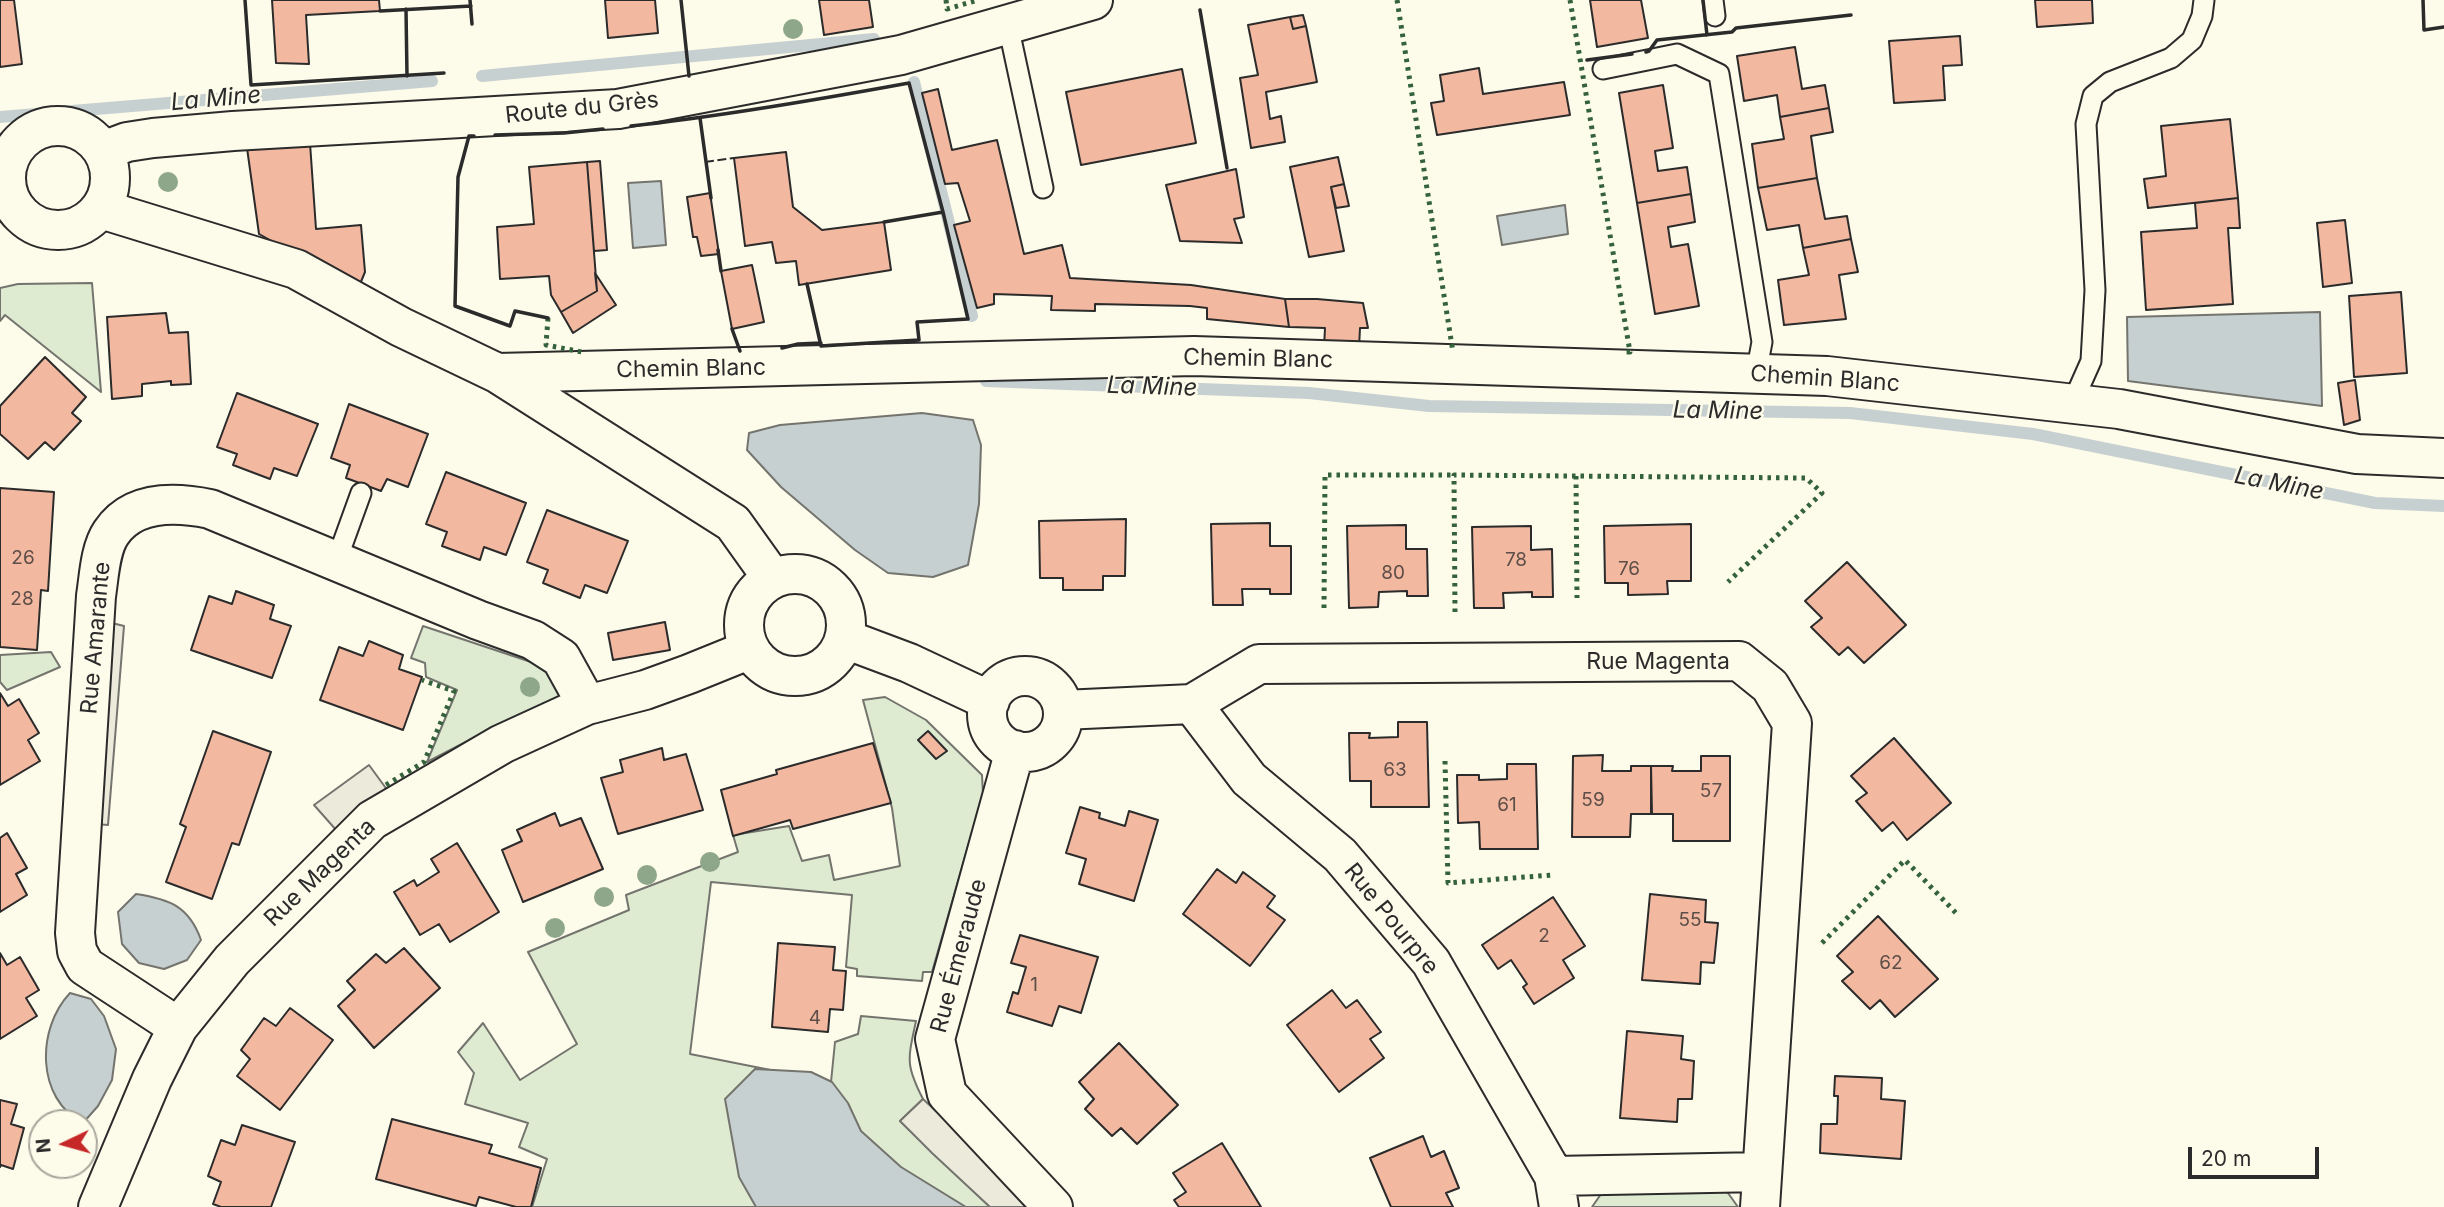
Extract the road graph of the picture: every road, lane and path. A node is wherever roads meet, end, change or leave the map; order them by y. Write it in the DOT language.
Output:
graph roads {
  1 [pos="2204,0"];
  2 [pos="1087,1"];
  3 [pos="1008,24"];
  4 [pos="1603,69"];
  5 [pos="103,151"];
  6 [pos="3,184"];
  7 [pos="1043,188"];
  8 [pos="101,209"];
  9 [pos="497,373"];
  10 [pos="1756,374"];
  11 [pos="2075,404"];
  12 [pos="2444,458"];
  13 [pos="361,493"];
  14 [pos="336,562"];
  15 [pos="773,579"];
  16 [pos="845,639"];
  17 [pos="748,647"];
  18 [pos="990,701"];
  19 [pos="1192,704"];
  20 [pos="587,705"];
  21 [pos="1063,710"];
  22 [pos="1015,750"];
  23 [pos="178,1027"];
  24 [pos="1761,1190"];
  25 [pos="1556,1191"];
  26 [pos="98,1207"];
  27 [pos="1053,1207"];
  1 -- 11 [label="lane"];
  2 -- 3 [label="street, Route du Grès"];
  3 -- 5 [label="street, Route du Grès"];
  3 -- 7 [label="lane"];
  4 -- 10 [label="lane"];
  5 -- 6 [label="street"];
  5 -- 8 [label="street"];
  6 -- 8 [label="street"];
  8 -- 9 [label="street, Chemin Blanc"];
  9 -- 10 [label="street, Chemin Blanc"];
  9 -- 15 [label="street"];
  10 -- 11 [label="street, Chemin Blanc"];
  11 -- 12 [label="street, Chemin Blanc"];
  13 -- 14 [label="lane"];
  14 -- 20 [label="street, Rue Amarante"];
  14 -- 23 [label="street, Rue Amarante"];
  15 -- 16 [label="street"];
  15 -- 17 [label="street"];
  16 -- 17 [label="street"];
  16 -- 18 [label="street"];
  17 -- 20 [label="street, Rue Magenta"];
  18 -- 21 [label="street"];
  18 -- 22 [label="street"];
  19 -- 21 [label="street, Rue Magenta"];
  19 -- 24 [label="street, Rue Magenta"];
  19 -- 25 [label="street, Rue Pourpre"];
  20 -- 23 [label="street, Rue Magenta"];
  21 -- 22 [label="street"];
  22 -- 27 [label="street, Rue Émeraude"];
  23 -- 26 [label="street, Rue Magenta"];
  24 -- 25 [label="street"];
}
